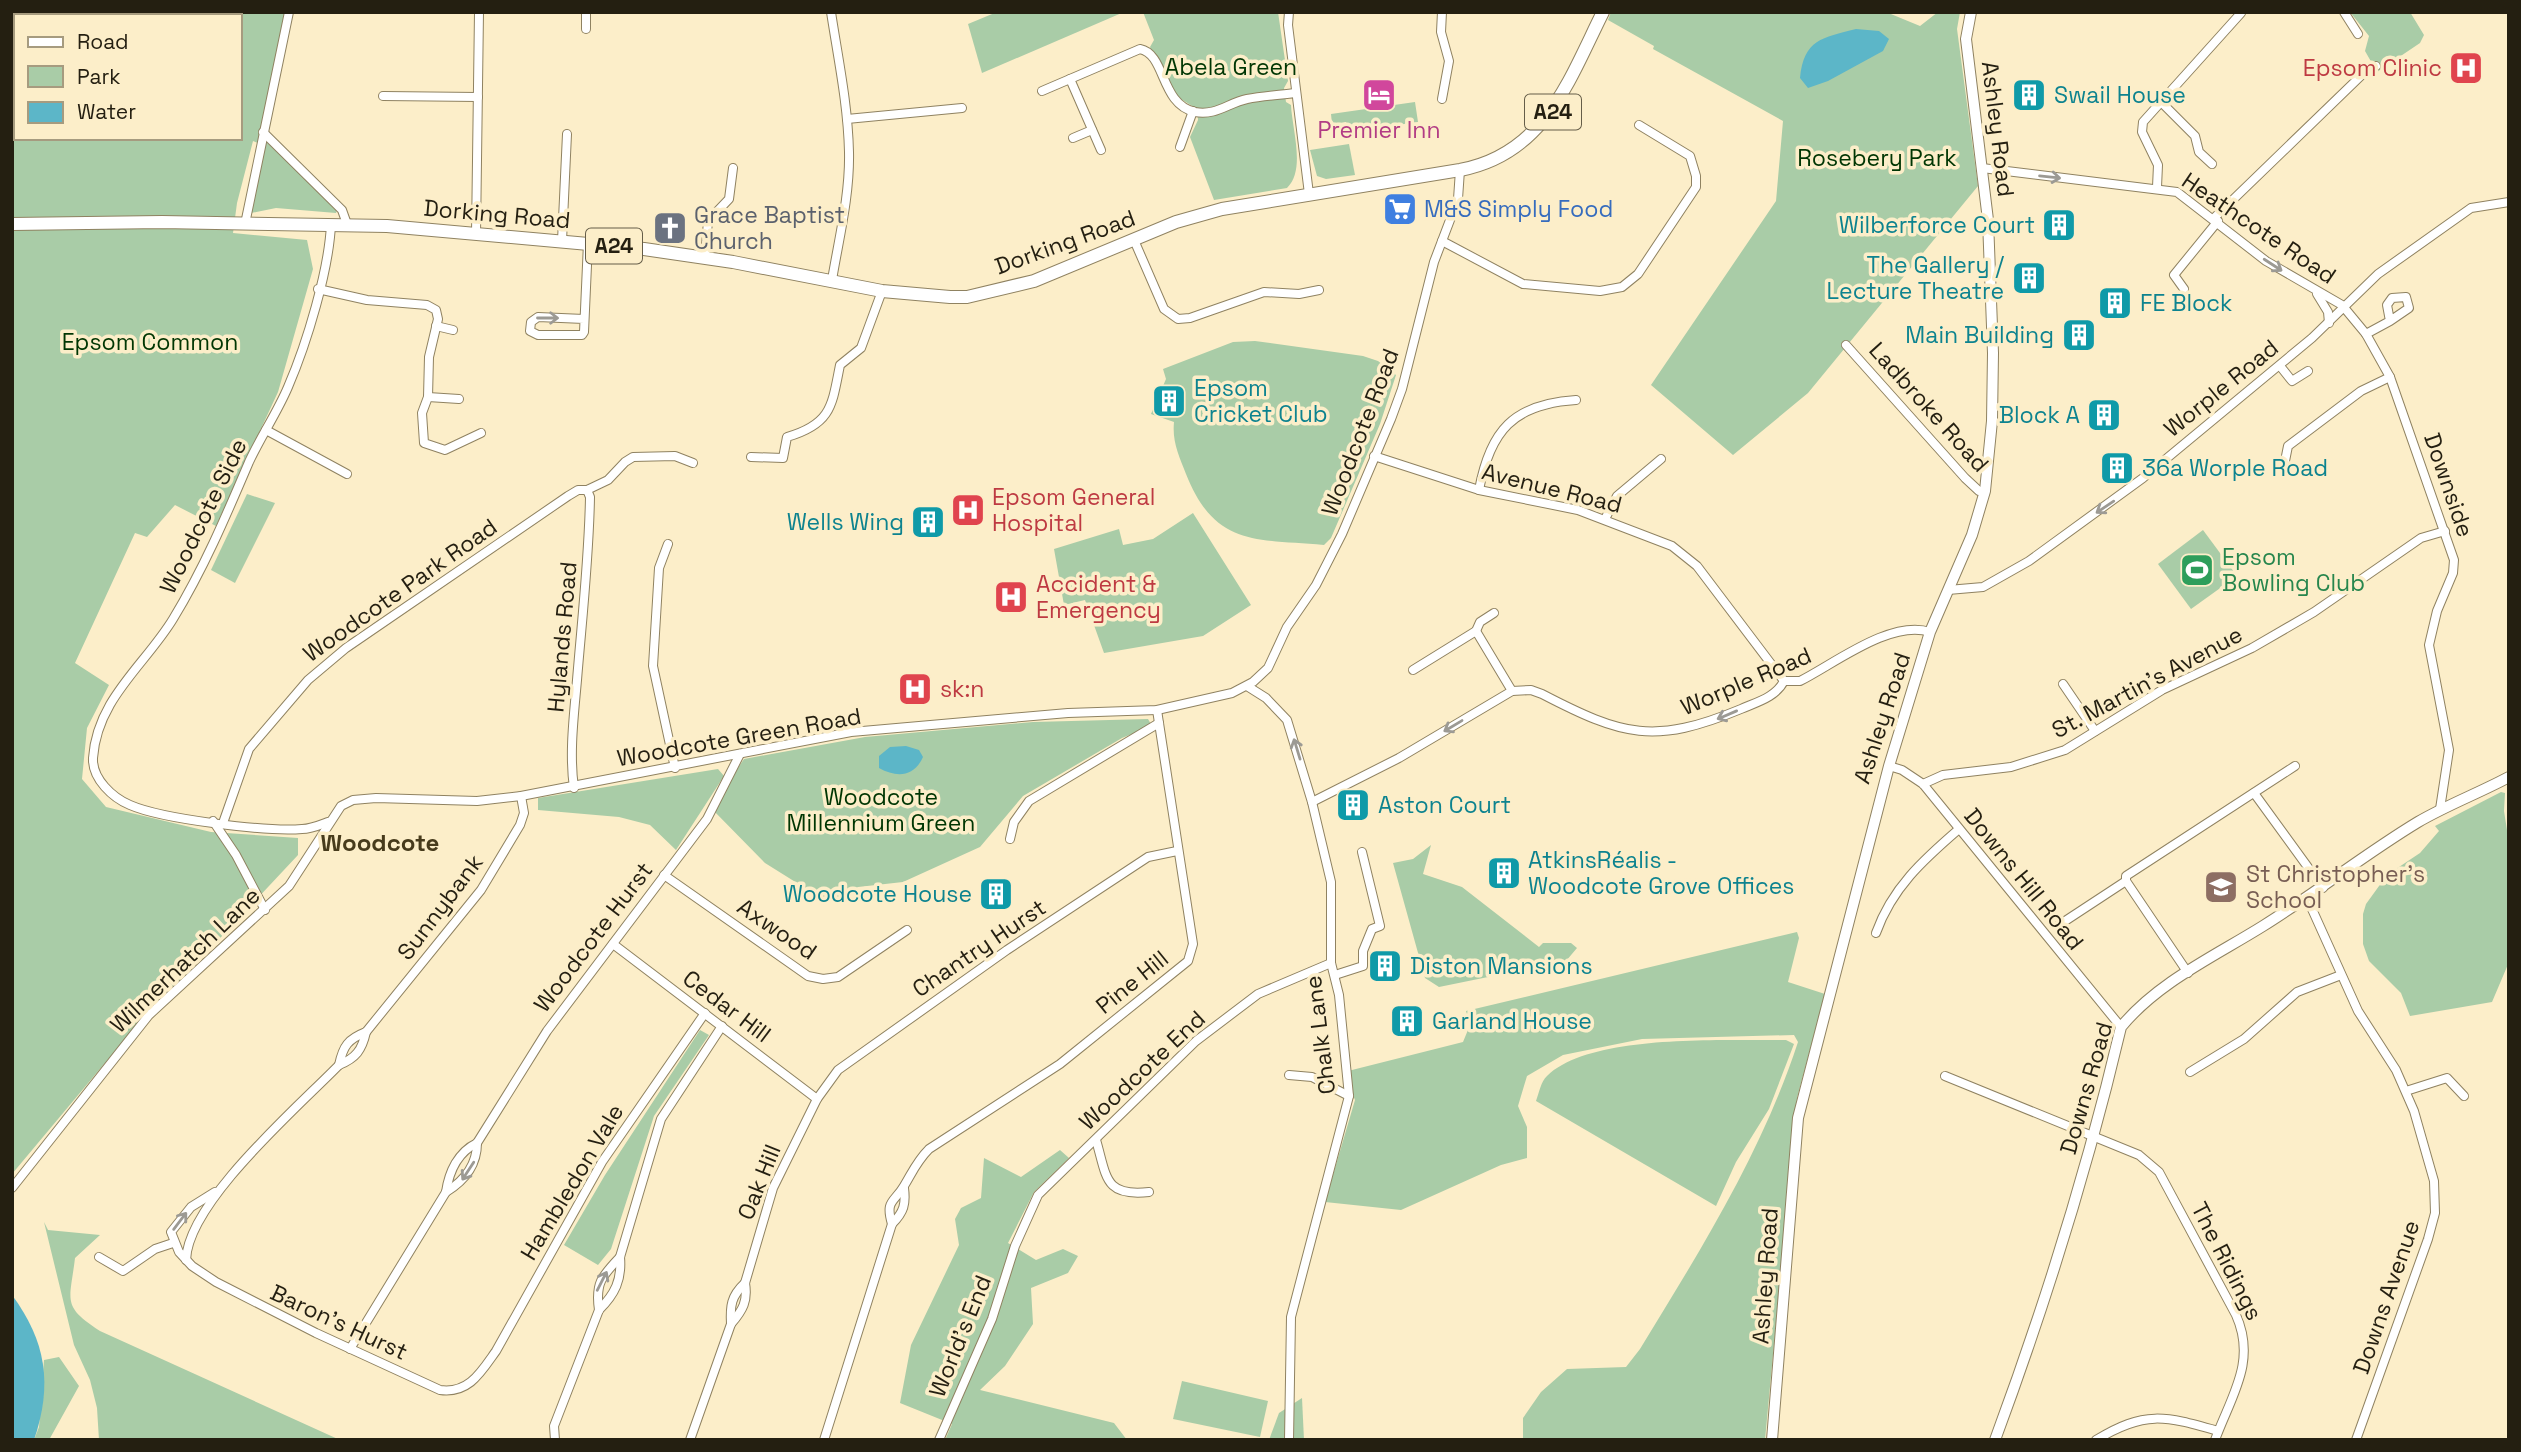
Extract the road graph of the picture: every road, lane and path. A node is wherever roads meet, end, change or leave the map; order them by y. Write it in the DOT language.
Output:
graph roads {
  1 [pos="289,12"];
  2 [pos="479,12"];
  3 [pos="586,12"];
  4 [pos="831,12"];
  5 [pos="1289,12"];
  6 [pos="1442,12"];
  7 [pos="1603,12"];
  8 [pos="1971,12"];
  9 [pos="2344,12"];
  10 [pos="2241,13"];
  11 [pos="586,29"];
  12 [pos="2358,34"];
  13 [pos="2375,66"];
  14 [pos="1070,79"];
  15 [pos="1042,91"];
  16 [pos="1296,93"];
  17 [pos="383,96"];
  18 [pos="478,97"];
  19 [pos="1443,99"];
  20 [pos="2160,102"];
  21 [pos="962,108"];
  22 [pos="1193,111"];
  23 [pos="848,119"];
  24 [pos="1639,125"];
  25 [pos="1092,130"];
  26 [pos="263,132"];
  27 [pos="567,134"];
  28 [pos="1073,138"];
  29 [pos="1180,147"];
  30 [pos="1101,150"];
  31 [pos="2212,164"];
  32 [pos="733,168"];
  33 [pos="1982,168"];
  34 [pos="1460,170"];
  35 [pos="2157,187"];
  36 [pos="1309,194"];
  37 [pos="2509,202"];
  38 [pos="2216,220"];
  39 [pos="245,223"];
  40 [pos="12,224"];
  41 [pos="331,224"];
  42 [pos="347,224"];
  43 [pos="475,234"];
  44 [pos="1134,240"];
  45 [pos="562,241"];
  46 [pos="1442,241"];
  47 [pos="588,243"];
  48 [pos="705,258"];
  49 [pos="832,280"];
  50 [pos="318,289"];
  51 [pos="2184,289"];
  52 [pos="1319,290"];
  53 [pos="882,291"];
  54 [pos="2316,291"];
  55 [pos="2346,308"];
  56 [pos="584,319"];
  57 [pos="2390,321"];
  58 [pos="2329,323"];
  59 [pos="436,326"];
  60 [pos="453,330"];
  61 [pos="2366,334"];
  62 [pos="1846,345"];
  63 [pos="2280,366"];
  64 [pos="2308,371"];
  65 [pos="2390,377"];
  66 [pos="428,397"];
  67 [pos="459,399"];
  68 [pos="1576,400"];
  69 [pos="266,430"];
  70 [pos="481,433"];
  71 [pos="1374,456"];
  72 [pos="751,457"];
  73 [pos="1661,458"];
  74 [pos="2285,461"];
  75 [pos="693,463"];
  76 [pos="347,474"];
  77 [pos="587,490"];
  78 [pos="1479,490"];
  79 [pos="1985,491"];
  80 [pos="1605,519"];
  81 [pos="2445,531"];
  82 [pos="668,544"];
  83 [pos="1948,590"];
  84 [pos="1494,613"];
  85 [pos="1476,631"];
  86 [pos="1930,632"];
  87 [pos="1413,670"];
  88 [pos="1784,681"];
  89 [pos="2063,684"];
  90 [pos="1247,686"];
  91 [pos="1512,691"];
  92 [pos="1157,710"];
  93 [pos="1159,723"];
  94 [pos="2095,731"];
  95 [pos="740,754"];
  96 [pos="1889,766"];
  97 [pos="2295,766"];
  98 [pos="675,768"];
  99 [pos="2509,777"];
  100 [pos="1923,784"];
  101 [pos="574,788"];
  102 [pos="2254,793"];
  103 [pos="522,796"];
  104 [pos="1312,802"];
  105 [pos="2441,809"];
  106 [pos="213,821"];
  107 [pos="223,822"];
  108 [pos="328,822"];
  109 [pos="1959,829"];
  110 [pos="1010,839"];
  111 [pos="1177,851"];
  112 [pos="1362,852"];
  113 [pos="664,875"];
  114 [pos="2126,881"];
  115 [pos="2323,888"];
  116 [pos="2307,898"];
  117 [pos="265,911"];
  118 [pos="2059,925"];
  119 [pos="907,930"];
  120 [pos="1876,933"];
  121 [pos="613,944"];
  122 [pos="1331,963"];
  123 [pos="2188,972"];
  124 [pos="1335,975"];
  125 [pos="2341,975"];
  126 [pos="705,1013"];
  127 [pos="722,1026"];
  128 [pos="2121,1027"];
  129 [pos="366,1032"];
  130 [pos="339,1065"];
  131 [pos="2190,1072"];
  132 [pos="1289,1075"];
  133 [pos="1945,1076"];
  134 [pos="2406,1091"];
  135 [pos="1349,1096"];
  136 [pos="2464,1096"];
  137 [pos="817,1099"];
  138 [pos="2095,1137"];
  139 [pos="1096,1140"];
  140 [pos="477,1143"];
  141 [pos="12,1188"];
  142 [pos="904,1188"];
  143 [pos="215,1192"];
  144 [pos="446,1192"];
  145 [pos="1149,1192"];
  146 [pos="892,1224"];
  147 [pos="173,1242"];
  148 [pos="1015,1246"];
  149 [pos="620,1257"];
  150 [pos="99,1258"];
  151 [pos="186,1260"];
  152 [pos="745,1283"];
  153 [pos="599,1310"];
  154 [pos="731,1324"];
  155 [pos="350,1349"];
  156 [pos="480,1374"];
  157 [pos="2217,1435"];
  158 [pos="555,1440"];
  159 [pos="690,1440"];
  160 [pos="824,1440"];
  161 [pos="939,1440"];
  162 [pos="1289,1440"];
  163 [pos="1772,1440"];
  164 [pos="1995,1440"];
  165 [pos="2096,1440"];
  166 [pos="2356,1440"];
  1 -- 26 [label="street"];
  2 -- 18 [label="street"];
  3 -- 11 [label="street"];
  4 -- 23 [label="street"];
  5 -- 16 [label="street"];
  6 -- 19 [label="street"];
  7 -- 34 [label="highway, A24"];
  8 -- 33 [label="main road, Ashley Road"];
  9 -- 12 [label="street"];
  10 -- 20 [label="street"];
  13 -- 38 [label="street"];
  14 -- 15 [label="street"];
  14 -- 22 [label="street"];
  14 -- 25 [label="street"];
  16 -- 22 [label="street"];
  16 -- 36 [label="street"];
  17 -- 18 [label="street"];
  18 -- 43 [label="street"];
  20 -- 31 [label="street"];
  20 -- 35 [label="street"];
  21 -- 23 [label="street"];
  22 -- 29 [label="street"];
  23 -- 49 [label="street"];
  24 -- 46 [label="street"];
  25 -- 28 [label="street"];
  25 -- 30 [label="street"];
  26 -- 39 [label="street"];
  26 -- 42 [label="street"];
  27 -- 45 [label="street"];
  32 -- 48 [label="street"];
  33 -- 35 [label="street, Heathcote Road, one-way"];
  33 -- 79 [label="main road, Ashley Road"];
  34 -- 36 [label="highway, Dorking Road / A24"];
  34 -- 46 [label="street, Woodcote Road"];
  35 -- 38 [label="street, Heathcote Road"];
  36 -- 44 [label="highway, Dorking Road / A24"];
  37 -- 55 [label="street, Worple Road"];
  38 -- 51 [label="street"];
  38 -- 54 [label="street, Heathcote Road, one-way"];
  39 -- 40 [label="highway, Dorking Road / A24"];
  39 -- 41 [label="highway, Dorking Road / A24"];
  41 -- 42 [label="highway, Dorking Road / A24"];
  41 -- 50 [label="street, Woodcote Side"];
  42 -- 43 [label="highway, Dorking Road / A24"];
  43 -- 45 [label="highway, Dorking Road / A24"];
  44 -- 52 [label="street"];
  44 -- 53 [label="highway, Dorking Road / A24"];
  45 -- 47 [label="highway, Dorking Road / A24"];
  46 -- 71 [label="street, Woodcote Road"];
  47 -- 48 [label="highway, Dorking Road / A24"];
  47 -- 56 [label="street"];
  48 -- 49 [label="highway, Dorking Road / A24"];
  49 -- 53 [label="highway, Dorking Road / A24"];
  50 -- 59 [label="street"];
  50 -- 69 [label="street, Woodcote Side"];
  53 -- 72 [label="street"];
  54 -- 55 [label="street, Heathcote Road"];
  54 -- 58 [label="street"];
  55 -- 58 [label="street, Worple Road"];
  55 -- 61 [label="street, Downside"];
  56 -- 56 [label="street, one-way"];
  57 -- 61 [label="street"];
  58 -- 63 [label="street, Worple Road"];
  59 -- 60 [label="street"];
  59 -- 66 [label="street"];
  61 -- 65 [label="street, Downside"];
  62 -- 79 [label="street, Ladbroke Road"];
  63 -- 64 [label="street"];
  63 -- 83 [label="street, Worple Road, one-way"];
  65 -- 74 [label="street"];
  65 -- 81 [label="street, Downside"];
  66 -- 67 [label="street"];
  66 -- 70 [label="street"];
  68 -- 78 [label="street"];
  69 -- 76 [label="street"];
  69 -- 106 [label="street, Woodcote Side"];
  71 -- 78 [label="street, Avenue Road"];
  71 -- 90 [label="street, Woodcote Road"];
  73 -- 80 [label="street"];
  75 -- 77 [label="street, Woodcote Park Road"];
  77 -- 101 [label="street, Hylands Road"];
  77 -- 107 [label="street, Woodcote Park Road"];
  78 -- 80 [label="street, Avenue Road"];
  79 -- 83 [label="main road, Ashley Road"];
  80 -- 88 [label="street, Avenue Road"];
  81 -- 94 [label="street, St. Martin's Avenue"];
  81 -- 105 [label="street, Downside"];
  82 -- 98 [label="street"];
  83 -- 86 [label="main road, Ashley Road"];
  84 -- 85 [label="street"];
  85 -- 87 [label="street"];
  85 -- 91 [label="street"];
  86 -- 88 [label="street, Worple Road"];
  86 -- 96 [label="main road, Ashley Road"];
  88 -- 91 [label="street, Worple Road, one-way"];
  89 -- 94 [label="street"];
  90 -- 92 [label="street, Woodcote Green Road"];
  104 -- 90 [label="street, Chalk Lane, one-way"];
  91 -- 104 [label="street, one-way"];
  92 -- 93 [label="street, Pine Hill"];
  92 -- 95 [label="street, Woodcote Green Road"];
  93 -- 110 [label="street"];
  93 -- 111 [label="street, Pine Hill"];
  94 -- 100 [label="street, St. Martin's Avenue"];
  95 -- 98 [label="street, Woodcote Green Road"];
  95 -- 113 [label="street, Woodcote Hurst"];
  96 -- 100 [label="street, Downs Hill Road"];
  96 -- 163 [label="main road, Ashley Road"];
  97 -- 102 [label="street"];
  98 -- 101 [label="street, Woodcote Green Road"];
  99 -- 105 [label="main road, Downs Road"];
  100 -- 109 [label="street, Downs Hill Road"];
  101 -- 103 [label="street, Woodcote Green Road"];
  102 -- 114 [label="street"];
  102 -- 115 [label="street"];
  103 -- 108 [label="street, Woodcote Green Road"];
  103 -- 129 [label="street, Sunnybank"];
  104 -- 122 [label="street, Chalk Lane"];
  105 -- 115 [label="main road, Downs Road"];
  106 -- 107 [label="street, Woodcote Side"];
  106 -- 117 [label="street"];
  107 -- 108 [label="street, Woodcote Side"];
  108 -- 117 [label="street, Wilmerhatch Lane"];
  109 -- 120 [label="street"];
  109 -- 128 [label="street, Downs Hill Road"];
  111 -- 137 [label="street, Chantry Hurst"];
  111 -- 142 [label="street, Pine Hill"];
  112 -- 124 [label="street"];
  113 -- 119 [label="street, Axwood"];
  113 -- 121 [label="street, Woodcote Hurst"];
  114 -- 118 [label="street"];
  114 -- 123 [label="street"];
  115 -- 116 [label="main road, Downs Road"];
  116 -- 123 [label="main road, Downs Road"];
  116 -- 125 [label="street, Downs Avenue"];
  117 -- 141 [label="street, Wilmerhatch Lane"];
  121 -- 126 [label="street, Cedar Hill"];
  121 -- 140 [label="street, Woodcote Hurst"];
  122 -- 124 [label="street, Chalk Lane"];
  122 -- 139 [label="street, Woodcote End"];
  123 -- 128 [label="main road, Downs Road"];
  124 -- 135 [label="street, Chalk Lane"];
  125 -- 131 [label="street"];
  125 -- 134 [label="street, Downs Avenue"];
  126 -- 127 [label="street, Cedar Hill"];
  126 -- 156 [label="street, Hambledon Vale"];
  127 -- 137 [label="street, Cedar Hill"];
  127 -- 149 [label="street"];
  128 -- 138 [label="main road, Downs Road"];
  129 -- 130 [label="street, Sunnybank"];
  129 -- 130 [label="street, Sunnybank"];
  130 -- 143 [label="street, Sunnybank"];
  132 -- 135 [label="street"];
  133 -- 138 [label="street, The Ridings"];
  134 -- 136 [label="street"];
  134 -- 166 [label="street, Downs Avenue"];
  135 -- 162 [label="street, Chalk Lane"];
  137 -- 152 [label="street, Oak Hill"];
  138 -- 157 [label="street, The Ridings"];
  138 -- 164 [label="main road, Downs Road"];
  139 -- 145 [label="street"];
  139 -- 148 [label="street, Woodcote End"];
  140 -- 144 [label="street, Woodcote Hurst"];
  140 -- 144 [label="street, Woodcote Hurst, one-way"];
  142 -- 146 [label="street, Pine Hill"];
  142 -- 146 [label="street, Pine Hill"];
  147 -- 143 [label="street, Sunnybank, one-way"];
  143 -- 151 [label="street, Sunnybank"];
  144 -- 155 [label="street, Woodcote Hurst"];
  146 -- 160 [label="street, Pine Hill"];
  147 -- 150 [label="street"];
  147 -- 151 [label="street"];
  148 -- 161 [label="street, World's End"];
  149 -- 153 [label="street"];
  153 -- 149 [label="street, one-way"];
  151 -- 155 [label="street, Baron's Hurst"];
  152 -- 154 [label="street, Oak Hill"];
  152 -- 154 [label="street, Oak Hill"];
  153 -- 158 [label="street"];
  154 -- 159 [label="street, Oak Hill"];
  155 -- 156 [label="street, Baron's Hurst"];
  157 -- 165 [label="street"];
}
